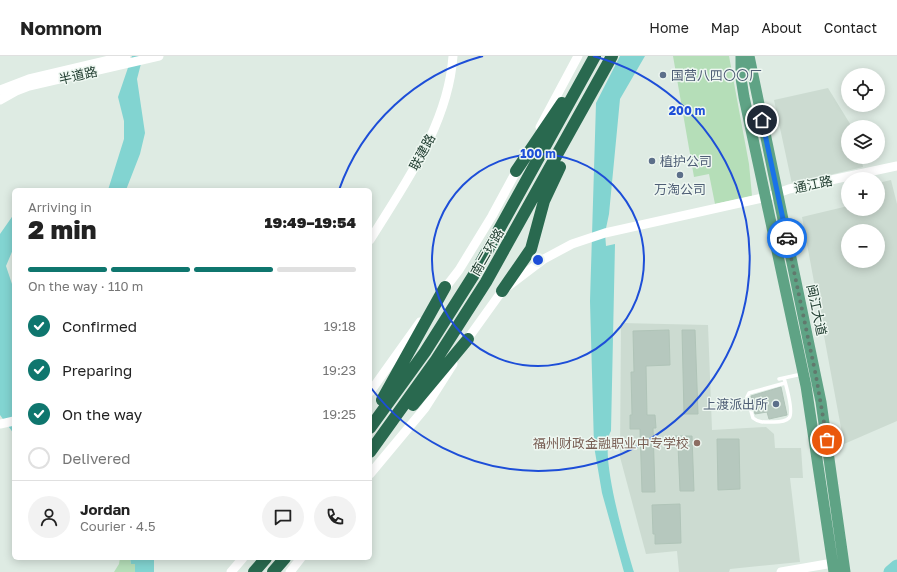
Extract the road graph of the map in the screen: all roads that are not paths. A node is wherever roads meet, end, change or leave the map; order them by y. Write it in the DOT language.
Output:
graph roads {
  1 [pos="126,56"];
  2 [pos="159,56"];
  3 [pos="453,56"];
  4 [pos="578,56"];
  5 [pos="595,56"];
  6 [pos="612,56"];
  7 [pos="742,56"];
  8 [pos="749,56"];
  9 [pos="584,76"];
  10 [pos="597,85"];
  11 [pos="1,93"];
  12 [pos="897,166"];
  13 [pos="516,171"];
  14 [pos="777,193"];
  15 [pos="767,197"];
  16 [pos="372,237"];
  17 [pos="445,287"];
  18 [pos="502,291"];
  19 [pos="468,339"];
  20 [pos="804,374"];
  21 [pos="784,378"];
  22 [pos="779,379"];
  23 [pos="785,383"];
  24 [pos="372,389"];
  25 [pos="372,417"];
  26 [pos="372,425"];
  27 [pos="372,450"];
  28 [pos="372,451"];
  29 [pos="372,472"];
  30 [pos="241,560"];
  31 [pos="264,560"];
  32 [pos="283,560"];
  33 [pos="299,560"];
  34 [pos="833,567"];
  35 [pos="230,572"];
  36 [pos="254,572"];
  37 [pos="273,572"];
  38 [pos="290,572"];
  39 [pos="781,572"];
  40 [pos="846,572"];
  1 -- 11 [label="main road, 半道路"];
  2 -- 11 [label="main road, 半道路"];
  3 -- 16 [label="main road, 联建路"];
  4 -- 13 [label="main road"];
  5 -- 9 [label="highway, 南二环路"];
  6 -- 10 [label="highway, 南二环路"];
  7 -- 15 [label="main road, 闽江大道"];
  8 -- 14 [label="main road, 闽江大道"];
  9 -- 13 [label="highway"];
  9 -- 26 [label="highway, 南二环路"];
  10 -- 18 [label="highway"];
  10 -- 27 [label="highway, 南二环路"];
  12 -- 14 [label="main road, 通江路"];
  13 -- 17 [label="main road"];
  14 -- 15 [label="main road, 通江路"];
  14 -- 40 [label="main road, 闽江大道"];
  15 -- 18 [label="main road, 通江路"];
  15 -- 20 [label="main road, 闽江大道"];
  17 -- 24 [label="main road"];
  17 -- 25 [label="highway"];
  18 -- 19 [label="main road, 通江路"];
  19 -- 28 [label="highway"];
  19 -- 29 [label="main road, 通江路"];
  20 -- 21 [label="lane"];
  20 -- 34 [label="main road, 闽江大道"];
  21 -- 22 [label="lane"];
  21 -- 23 [label="lane"];
  23 -- 23 [label="lane"];
  30 -- 35 [label="main road"];
  31 -- 36 [label="highway"];
  32 -- 37 [label="highway"];
  33 -- 38 [label="main road"];
  34 -- 39 [label="main road"];
}
